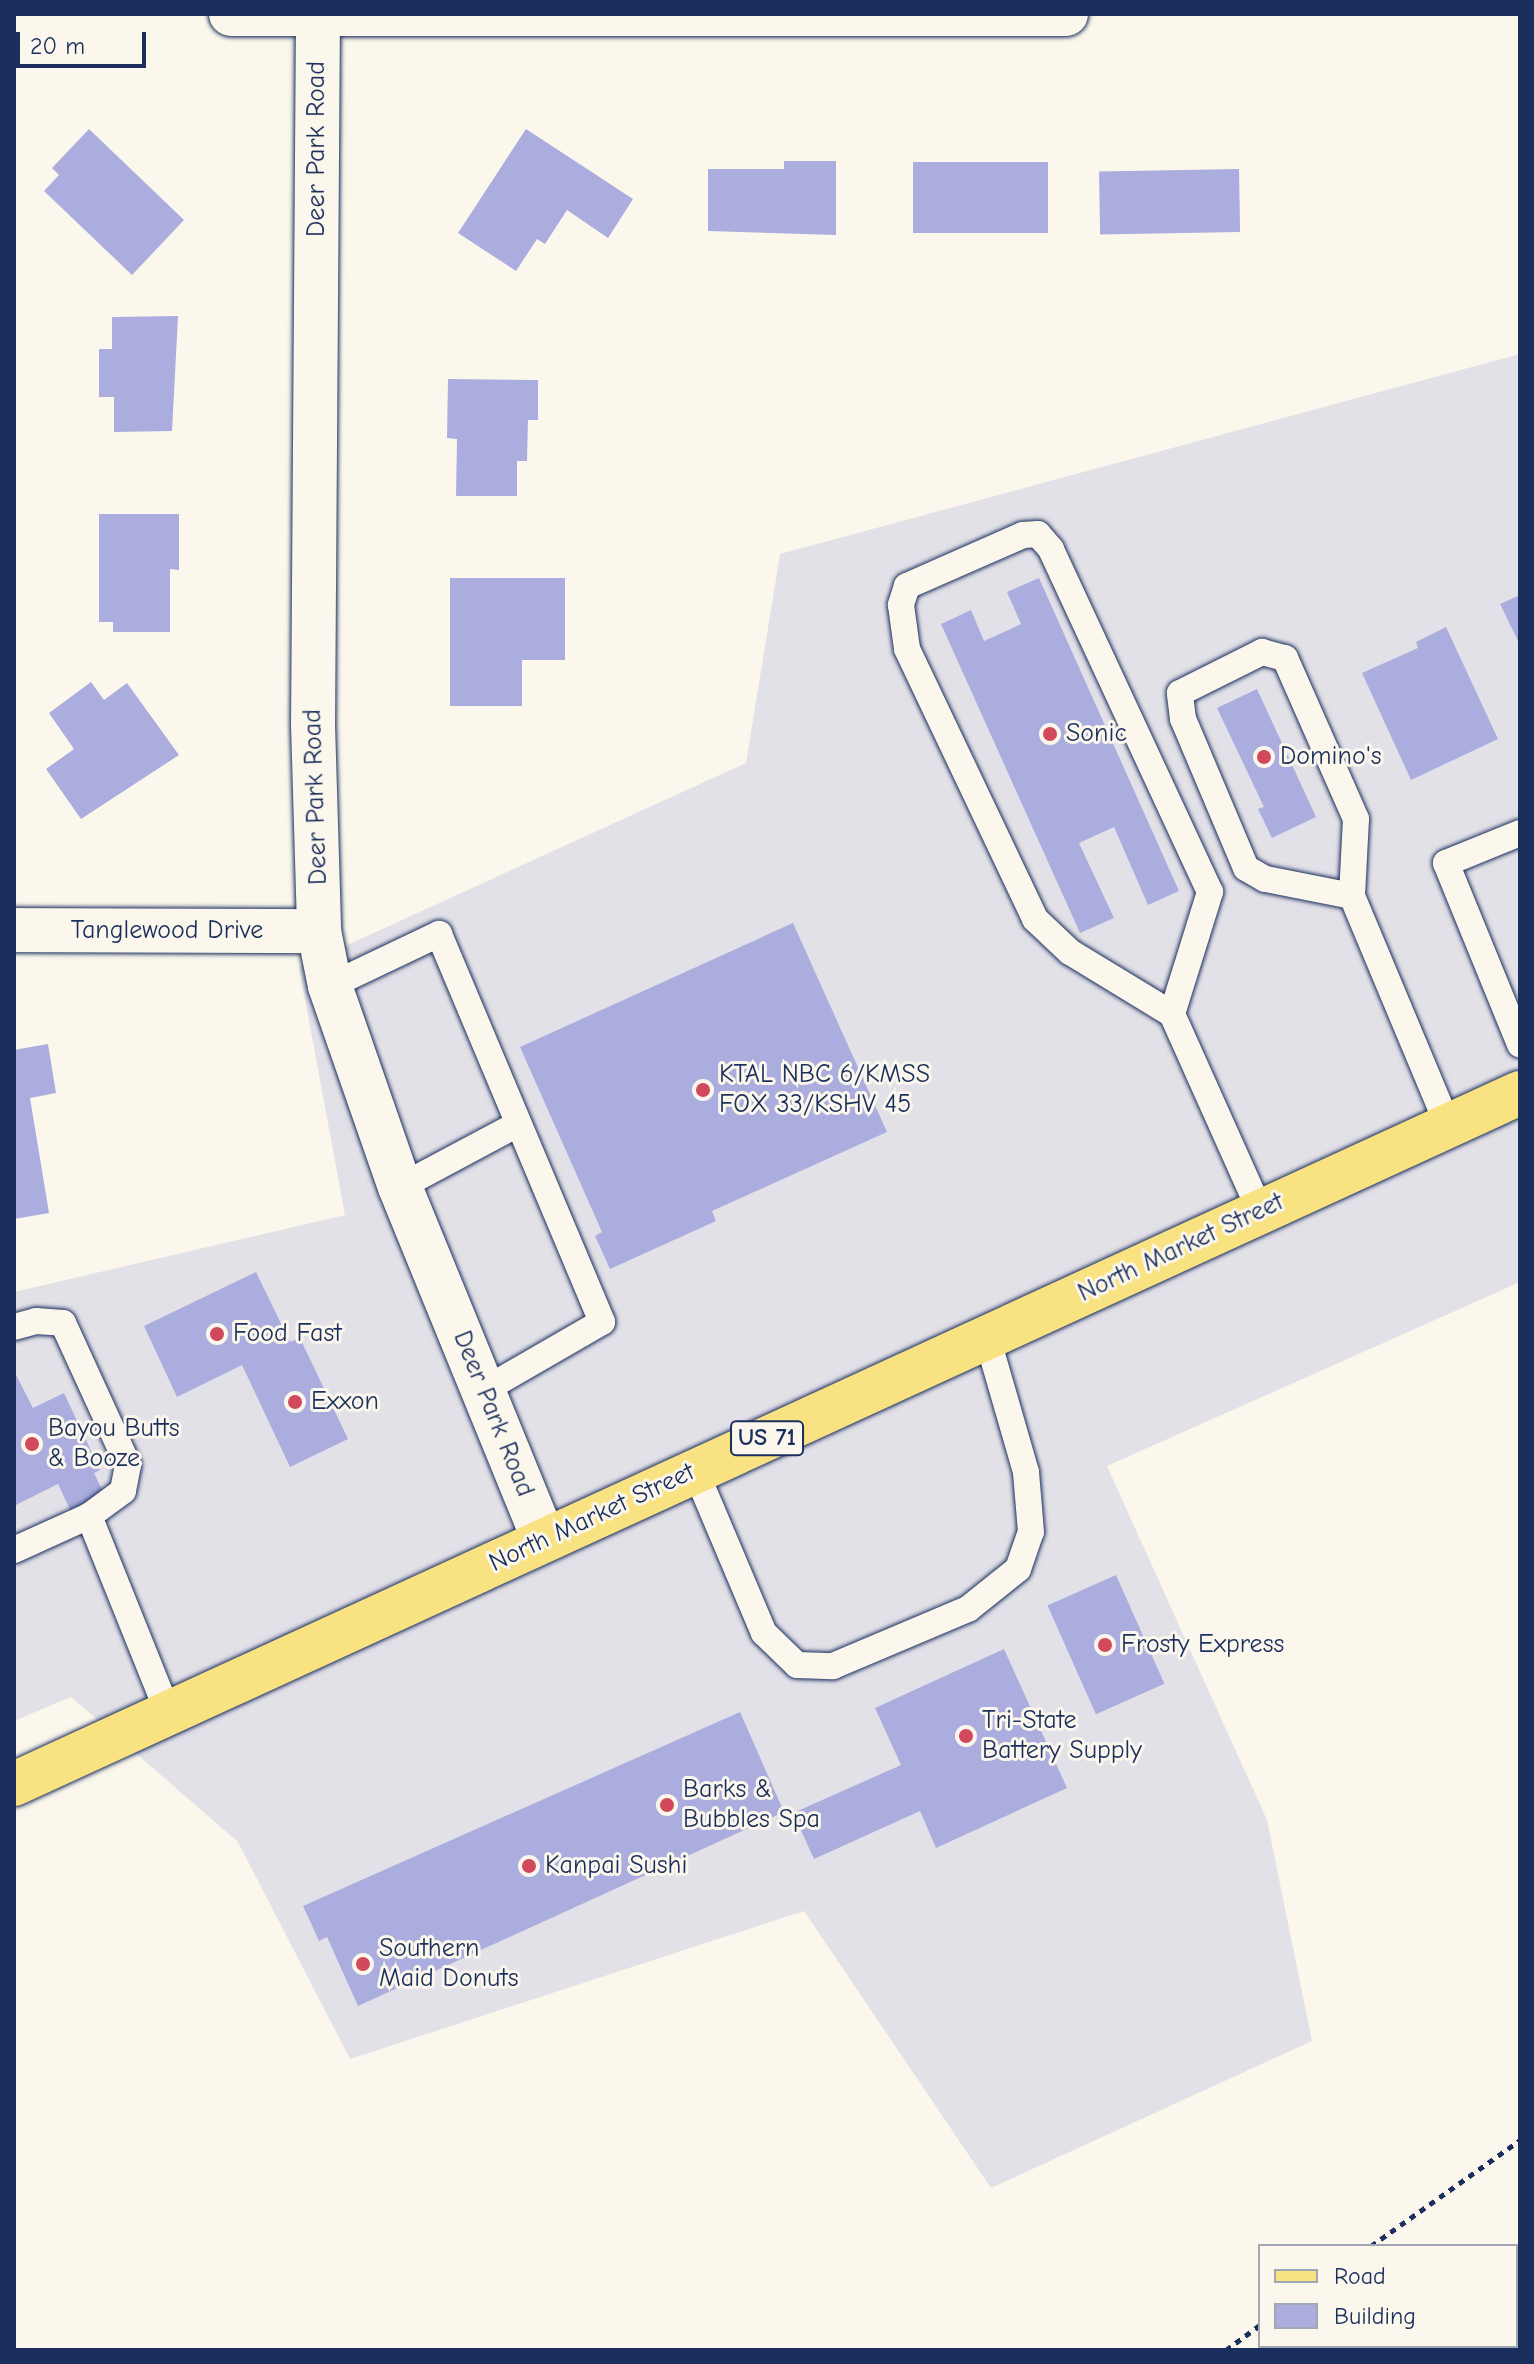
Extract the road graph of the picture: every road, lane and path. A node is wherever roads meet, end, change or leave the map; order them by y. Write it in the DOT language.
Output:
graph roads {
  1 [pos="231,14"];
  2 [pos="318,14"];
  3 [pos="1066,14"];
  4 [pos="1520,833"];
  5 [pos="1352,896"];
  6 [pos="14,930"];
  7 [pos="319,931"];
  8 [pos="330,986"];
  9 [pos="1172,1014"];
  10 [pos="1520,1044"];
  11 [pos="1520,1093"];
  12 [pos="518,1124"];
  13 [pos="1448,1126"];
  14 [pos="400,1187"];
  15 [pos="1260,1211"];
  16 [pos="14,1327"];
  17 [pos="987,1337"];
  18 [pos="484,1390"];
  19 [pos="695,1470"];
  20 [pos="89,1516"];
  21 [pos="544,1540"];
  22 [pos="14,1550"];
  23 [pos="168,1713"];
  24 [pos="14,1784"];
  25 [pos="1520,2140"];
  26 [pos="1374,2244"];
  27 [pos="1258,2326"];
  28 [pos="1226,2350"];
  1 -- 2 [label="street"];
  2 -- 3 [label="street"];
  2 -- 7 [label="street, Deer Park Road"];
  4 -- 10 [label="lane"];
  5 -- 5 [label="lane"];
  5 -- 13 [label="lane"];
  6 -- 7 [label="street, Tanglewood Drive"];
  7 -- 8 [label="street, Deer Park Road"];
  8 -- 12 [label="lane"];
  8 -- 14 [label="street, Deer Park Road"];
  9 -- 9 [label="lane"];
  9 -- 15 [label="lane"];
  11 -- 13 [label="main road, North Market Street / US 71"];
  12 -- 14 [label="lane"];
  12 -- 18 [label="lane"];
  13 -- 15 [label="main road, North Market Street / US 71"];
  14 -- 18 [label="street, Deer Park Road"];
  15 -- 17 [label="main road, North Market Street / US 71"];
  16 -- 20 [label="lane"];
  17 -- 19 [label="main road, North Market Street / US 71"];
  17 -- 19 [label="lane"];
  18 -- 21 [label="street, Deer Park Road"];
  19 -- 21 [label="main road, North Market Street / US 71"];
  20 -- 22 [label="lane"];
  20 -- 23 [label="lane"];
  21 -- 23 [label="main road, North Market Street / US 71"];
  23 -- 24 [label="main road, North Market Street / US 71"];
  25 -- 26 [label="path"];
  27 -- 28 [label="path"];
}
